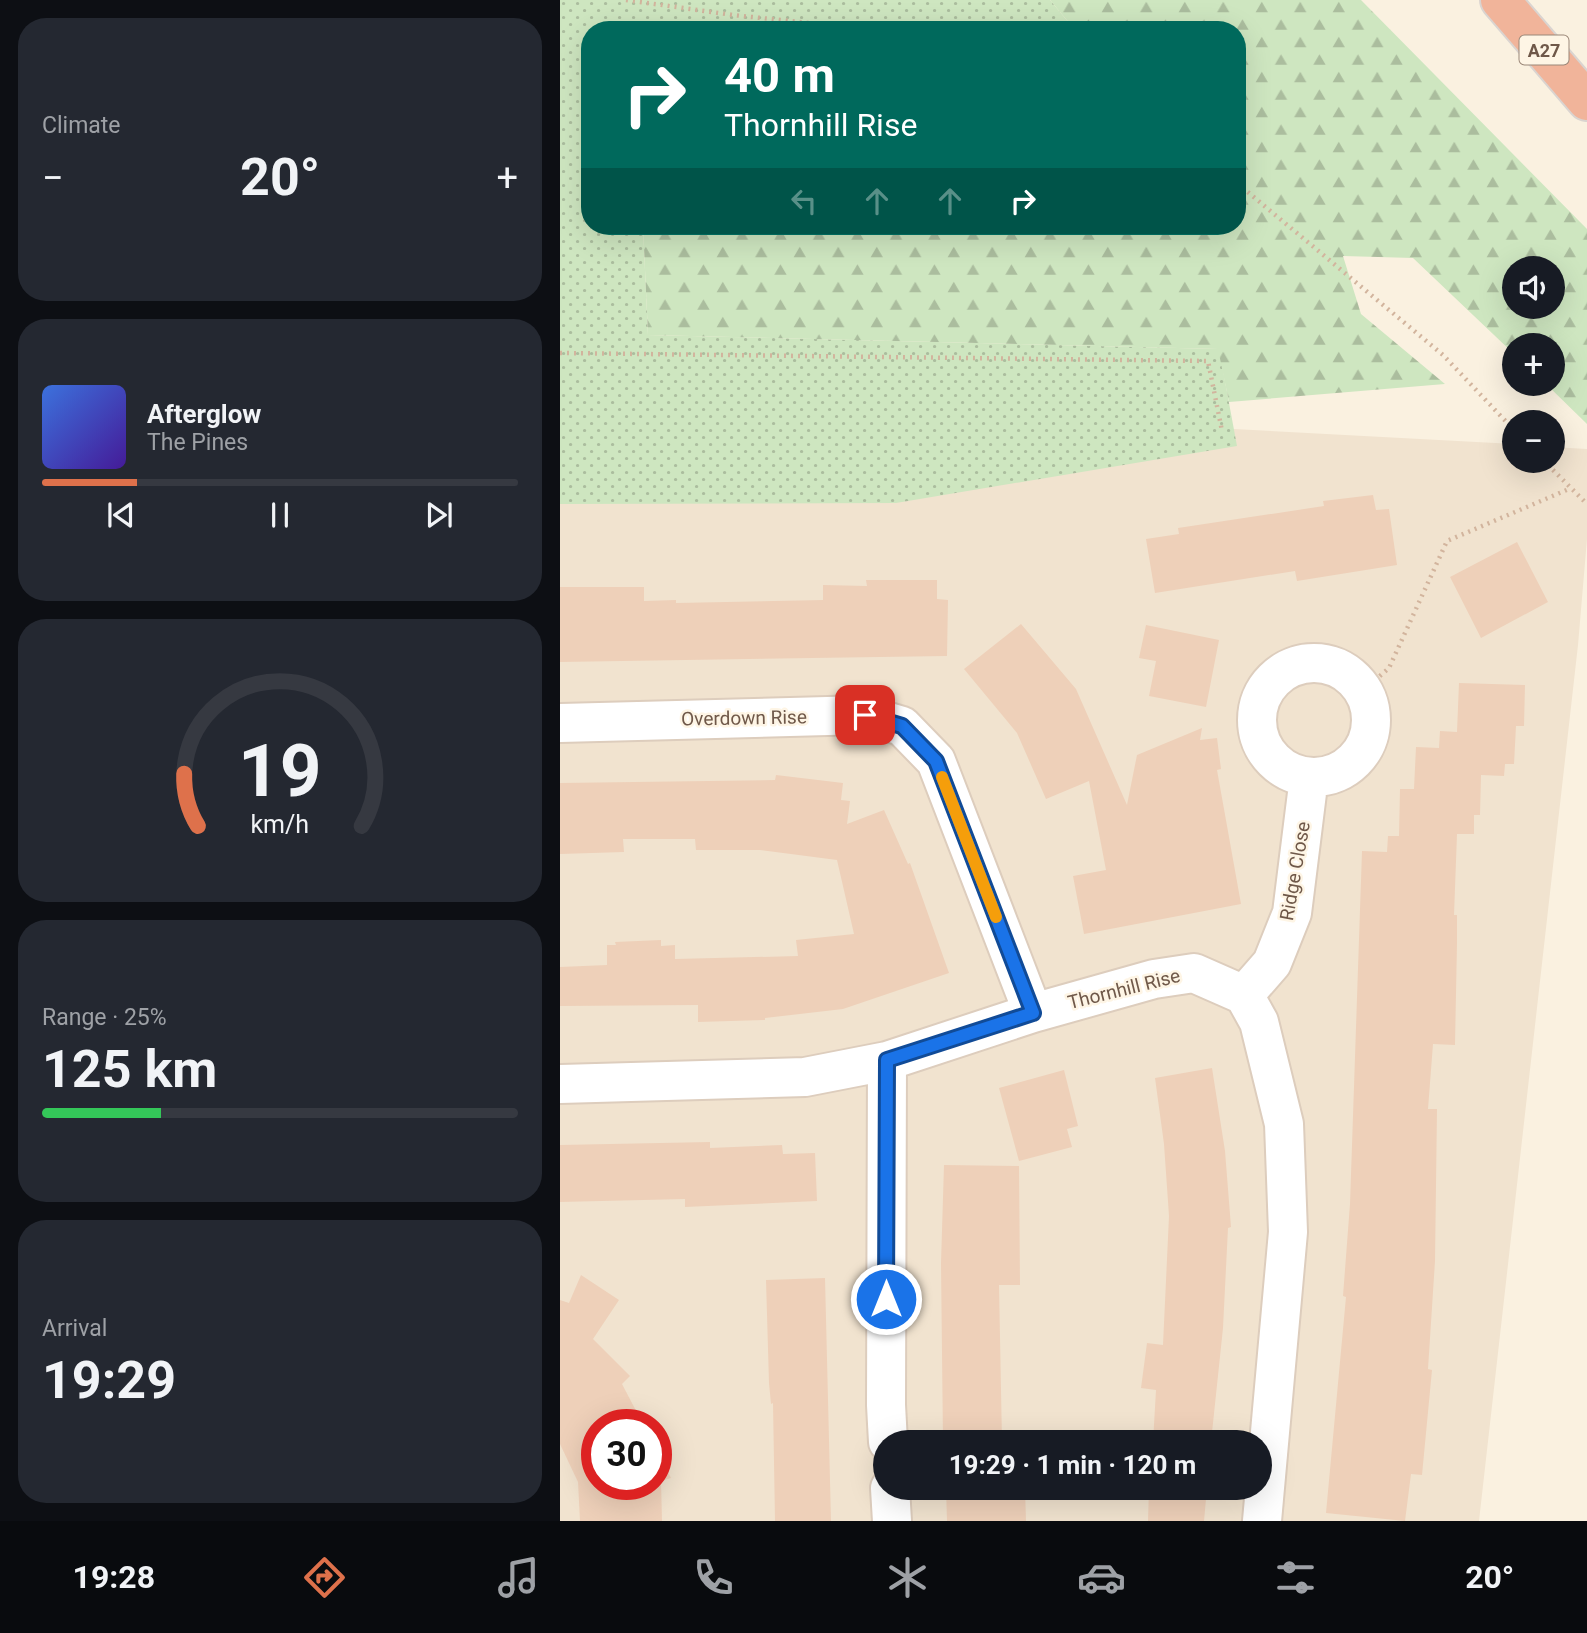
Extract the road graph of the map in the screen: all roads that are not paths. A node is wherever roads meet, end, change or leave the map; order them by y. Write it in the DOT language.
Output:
graph roads {
  1 [pos="1500,0"];
  2 [pos="1587,101"];
  3 [pos="560,723"];
  4 [pos="1309,777"];
  5 [pos="1244,995"];
  6 [pos="1033,1013"];
  7 [pos="887,1060"];
  8 [pos="560,1084"];
  9 [pos="887,1430"];
  10 [pos="891,1500"];
  11 [pos="892,1521"];
  12 [pos="1262,1521"];
  1 -- 2 [label="highway, A27"];
  3 -- 6 [label="street, Overdown Rise"];
  4 -- 4 [label="street"];
  4 -- 5 [label="street, Ridge Close"];
  5 -- 6 [label="street, Thornhill Rise"];
  5 -- 12 [label="street"];
  6 -- 7 [label="street, Thornhill Rise"];
  7 -- 8 [label="street, Thornhill Rise"];
  7 -- 9 [label="street"];
  10 -- 11 [label="street"];
}
